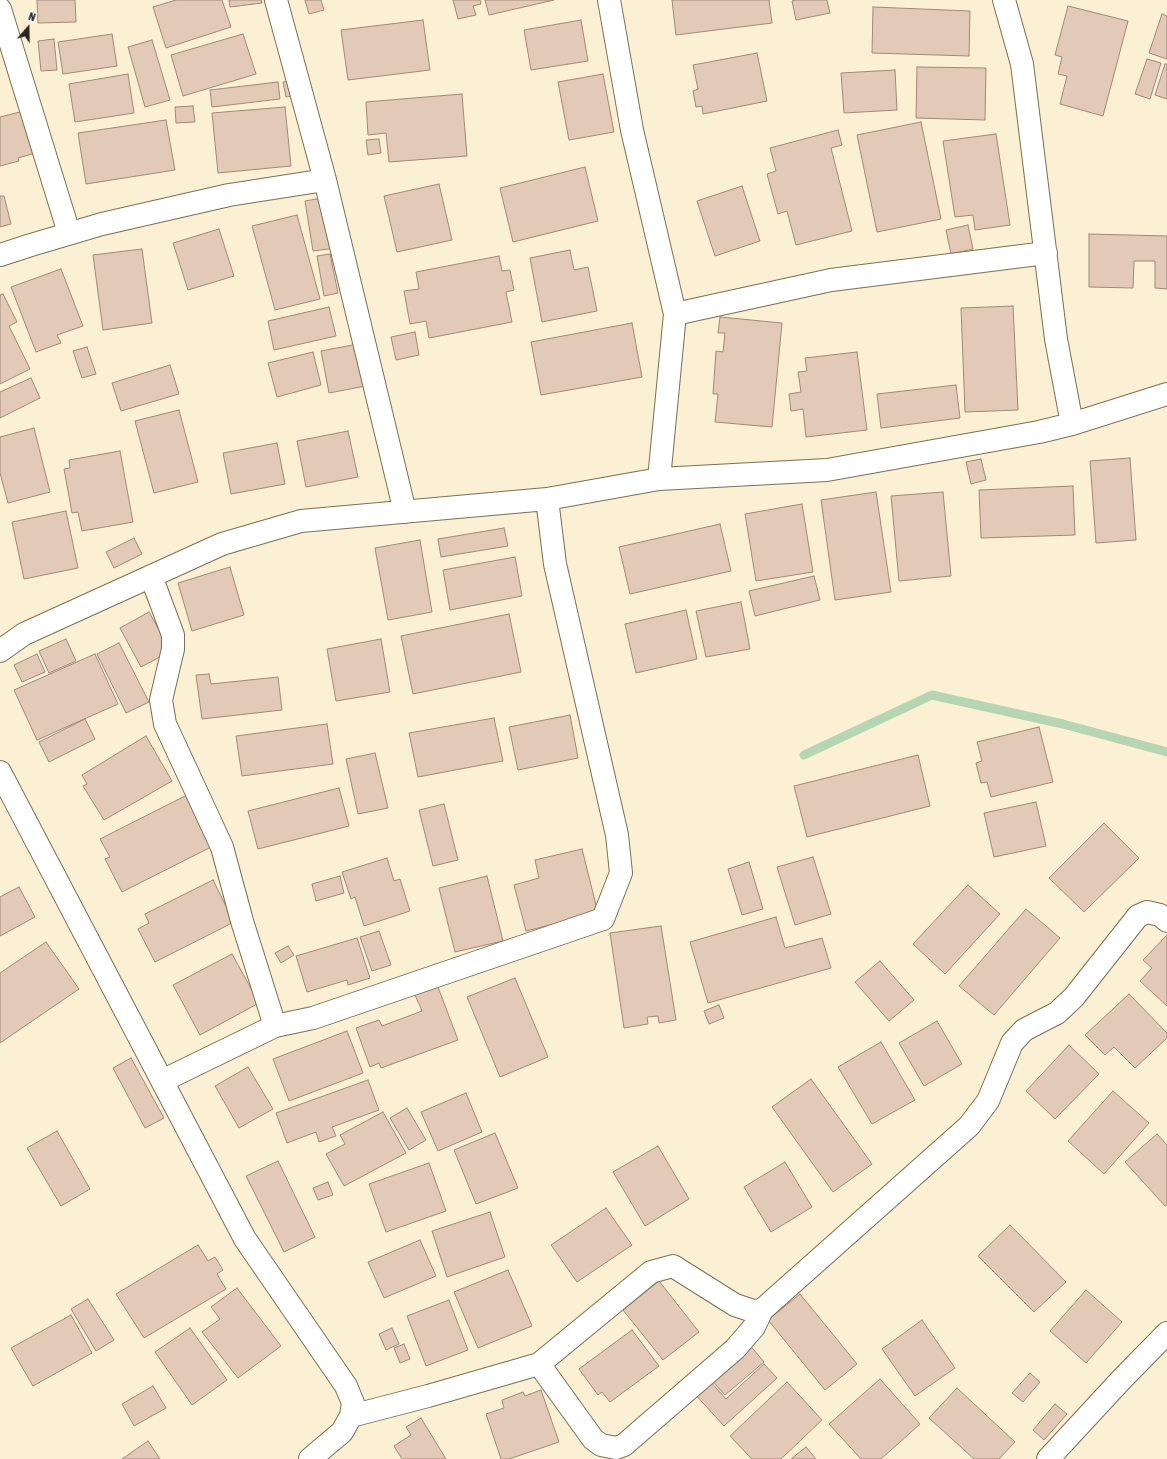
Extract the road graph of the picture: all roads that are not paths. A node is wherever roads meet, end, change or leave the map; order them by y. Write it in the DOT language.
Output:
graph roads {
  1 [pos="276,0"];
  2 [pos="609,0"];
  3 [pos="1004,0"];
  4 [pos="0,9"];
  5 [pos="325,180"];
  6 [pos="69,233"];
  7 [pos="1046,253"];
  8 [pos="0,255"];
  9 [pos="675,314"];
  10 [pos="1167,394"];
  11 [pos="1072,424"];
  12 [pos="660,480"];
  13 [pos="547,499"];
  14 [pos="405,512"];
  15 [pos="151,576"];
  16 [pos="0,651"];
  17 [pos="0,772"];
  18 [pos="1167,920"];
  19 [pos="274,1026"];
  20 [pos="162,1081"];
  21 [pos="762,1310"];
  22 [pos="1167,1333"];
  23 [pos="539,1364"];
  24 [pos="351,1416"];
  25 [pos="310,1459"];
  26 [pos="1048,1459"];
  1 -- 5 [label="street"];
  2 -- 9 [label="street"];
  3 -- 7 [label="street"];
  4 -- 6 [label="street"];
  5 -- 6 [label="street"];
  5 -- 14 [label="street"];
  6 -- 8 [label="street"];
  7 -- 9 [label="street"];
  7 -- 11 [label="street"];
  9 -- 12 [label="street"];
  10 -- 11 [label="street"];
  11 -- 12 [label="street"];
  12 -- 13 [label="street"];
  13 -- 14 [label="street"];
  13 -- 19 [label="street"];
  14 -- 15 [label="street"];
  15 -- 16 [label="street"];
  15 -- 19 [label="street"];
  17 -- 20 [label="street"];
  18 -- 21 [label="street"];
  19 -- 20 [label="street"];
  20 -- 24 [label="street"];
  21 -- 23 [label="street"];
  21 -- 23 [label="street"];
  22 -- 26 [label="street"];
  23 -- 24 [label="street"];
  24 -- 25 [label="street"];
}
